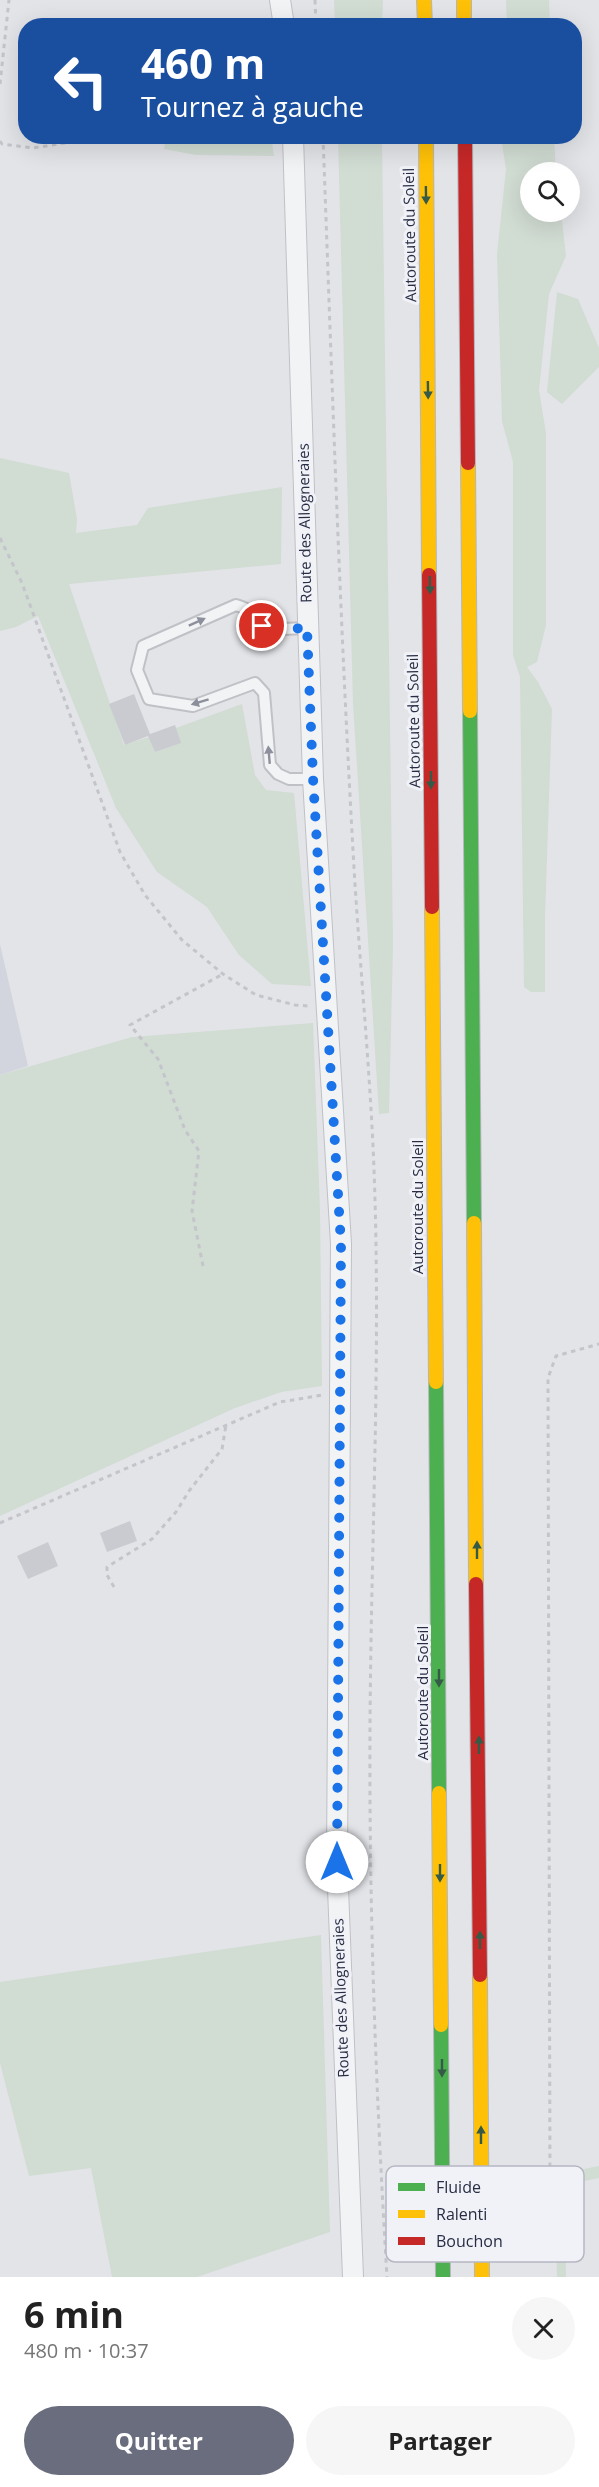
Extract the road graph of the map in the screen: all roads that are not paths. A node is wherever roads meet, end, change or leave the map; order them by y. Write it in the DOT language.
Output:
graph roads {
  1 [pos="280,0"];
  2 [pos="424,0"];
  3 [pos="464,0"];
  4 [pos="283,18"];
  5 [pos="424,18"];
  6 [pos="464,18"];
  7 [pos="292,144"];
  8 [pos="426,144"];
  9 [pos="465,144"];
  10 [pos="307,628"];
  11 [pos="313,778"];
  12 [pos="442,2166"];
  13 [pos="481,2166"];
  14 [pos="443,2262"];
  15 [pos="482,2262"];
  16 [pos="353,2277"];
  17 [pos="443,2277"];
  18 [pos="482,2277"];
  1 -- 4 [label="street"];
  2 -- 5 [label="highway"];
  3 -- 6 [label="highway"];
  7 -- 10 [label="street, Route des Allogneraies"];
  8 -- 12 [label="highway, Autoroute du Soleil, one-way"];
  13 -- 9 [label="highway, one-way"];
  10 -- 11 [label="street, Route des Allogneraies"];
  11 -- 10 [label="lane, one-way"];
  11 -- 16 [label="street, Route des Allogneraies"];
  14 -- 17 [label="highway, Autoroute du Soleil, one-way"];
  18 -- 15 [label="highway, one-way"];
}
